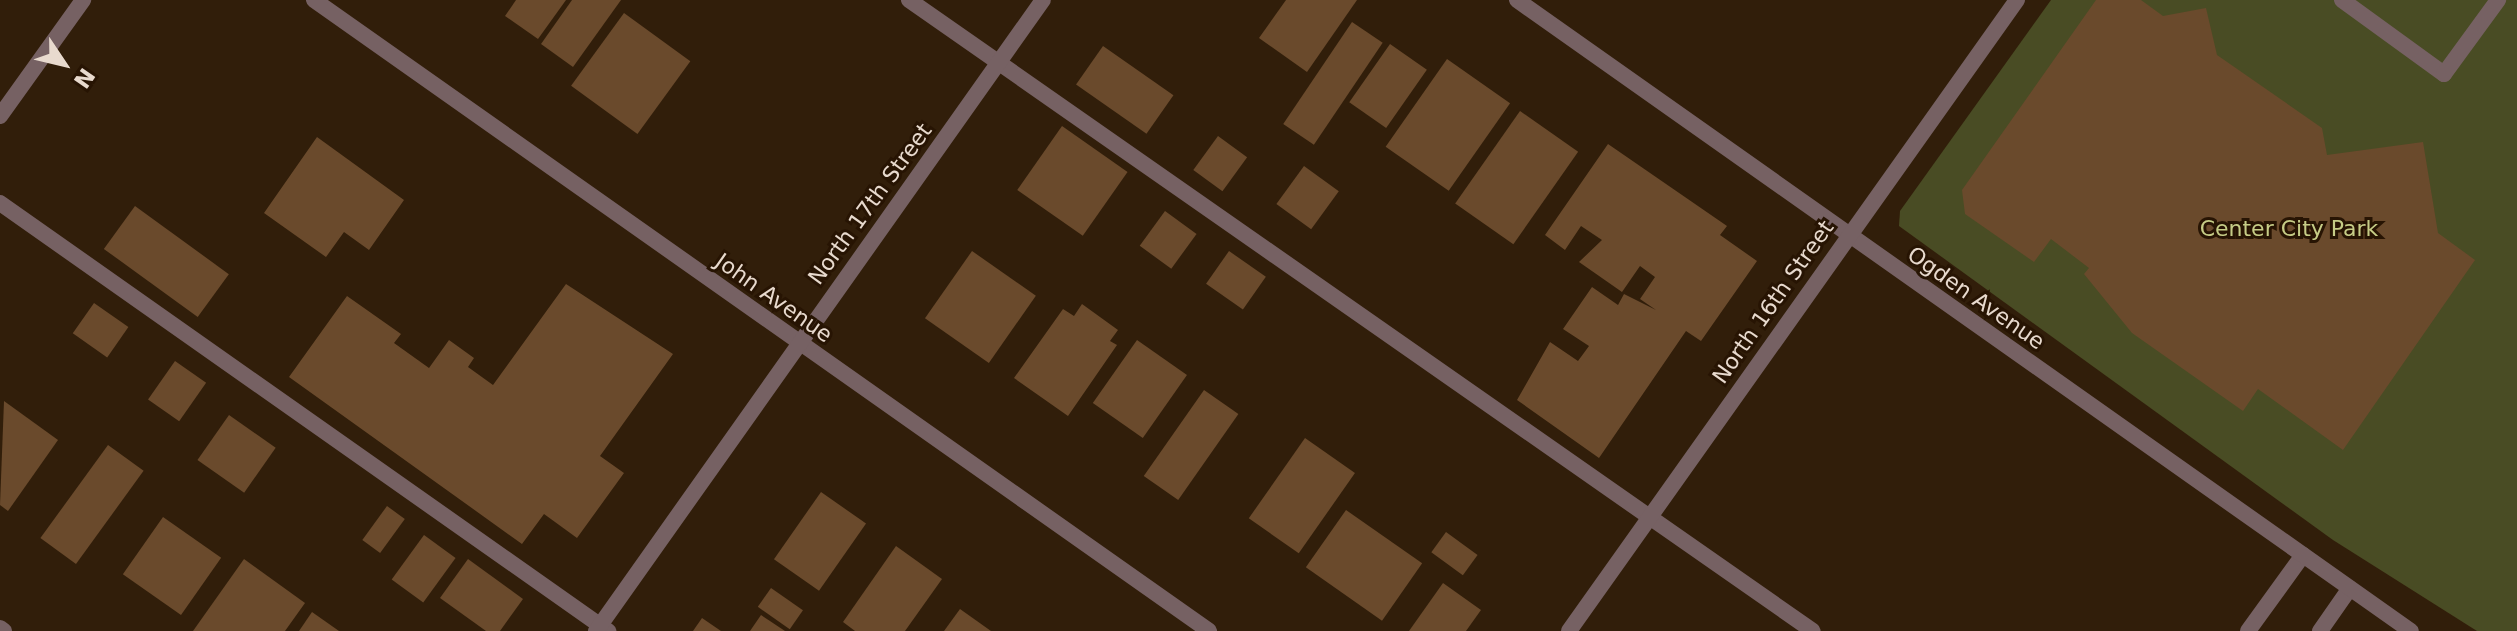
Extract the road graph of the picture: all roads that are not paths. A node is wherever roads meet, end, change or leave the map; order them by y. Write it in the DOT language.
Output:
graph roads {
  1 [pos="83,0"];
  2 [pos="314,0"];
  3 [pos="909,0"];
  4 [pos="1043,0"];
  5 [pos="1517,0"];
  6 [pos="2017,0"];
  7 [pos="2342,0"];
  8 [pos="2498,0"];
  9 [pos="999,62"];
  10 [pos="0,116"];
  11 [pos="0,203"];
  12 [pos="1847,234"];
  13 [pos="798,342"];
  14 [pos="1650,515"];
  15 [pos="2303,555"];
  16 [pos="2350,588"];
  17 [pos="602,629"];
  18 [pos="1209,631"];
  19 [pos="1569,631"];
  20 [pos="1813,631"];
  21 [pos="2248,631"];
  22 [pos="2320,631"];
  23 [pos="2411,631"];
  1 -- 10 [label="street"];
  2 -- 13 [label="street, John Avenue"];
  3 -- 9 [label="street"];
  4 -- 9 [label="street, North 17th Street"];
  5 -- 12 [label="street, Ogden Avenue"];
  6 -- 12 [label="street, North 16th Street"];
  7 -- 8 [label="street"];
  9 -- 13 [label="street, North 17th Street"];
  9 -- 14 [label="street"];
  11 -- 17 [label="street"];
  12 -- 14 [label="street, North 16th Street"];
  12 -- 15 [label="street, Ogden Avenue"];
  13 -- 17 [label="street, North 17th Street"];
  13 -- 18 [label="street, John Avenue"];
  14 -- 19 [label="street, North 16th Street"];
  14 -- 20 [label="street"];
  15 -- 16 [label="street, Ogden Avenue"];
  15 -- 21 [label="street"];
  16 -- 22 [label="street"];
  16 -- 23 [label="street, Ogden Avenue"];
}
